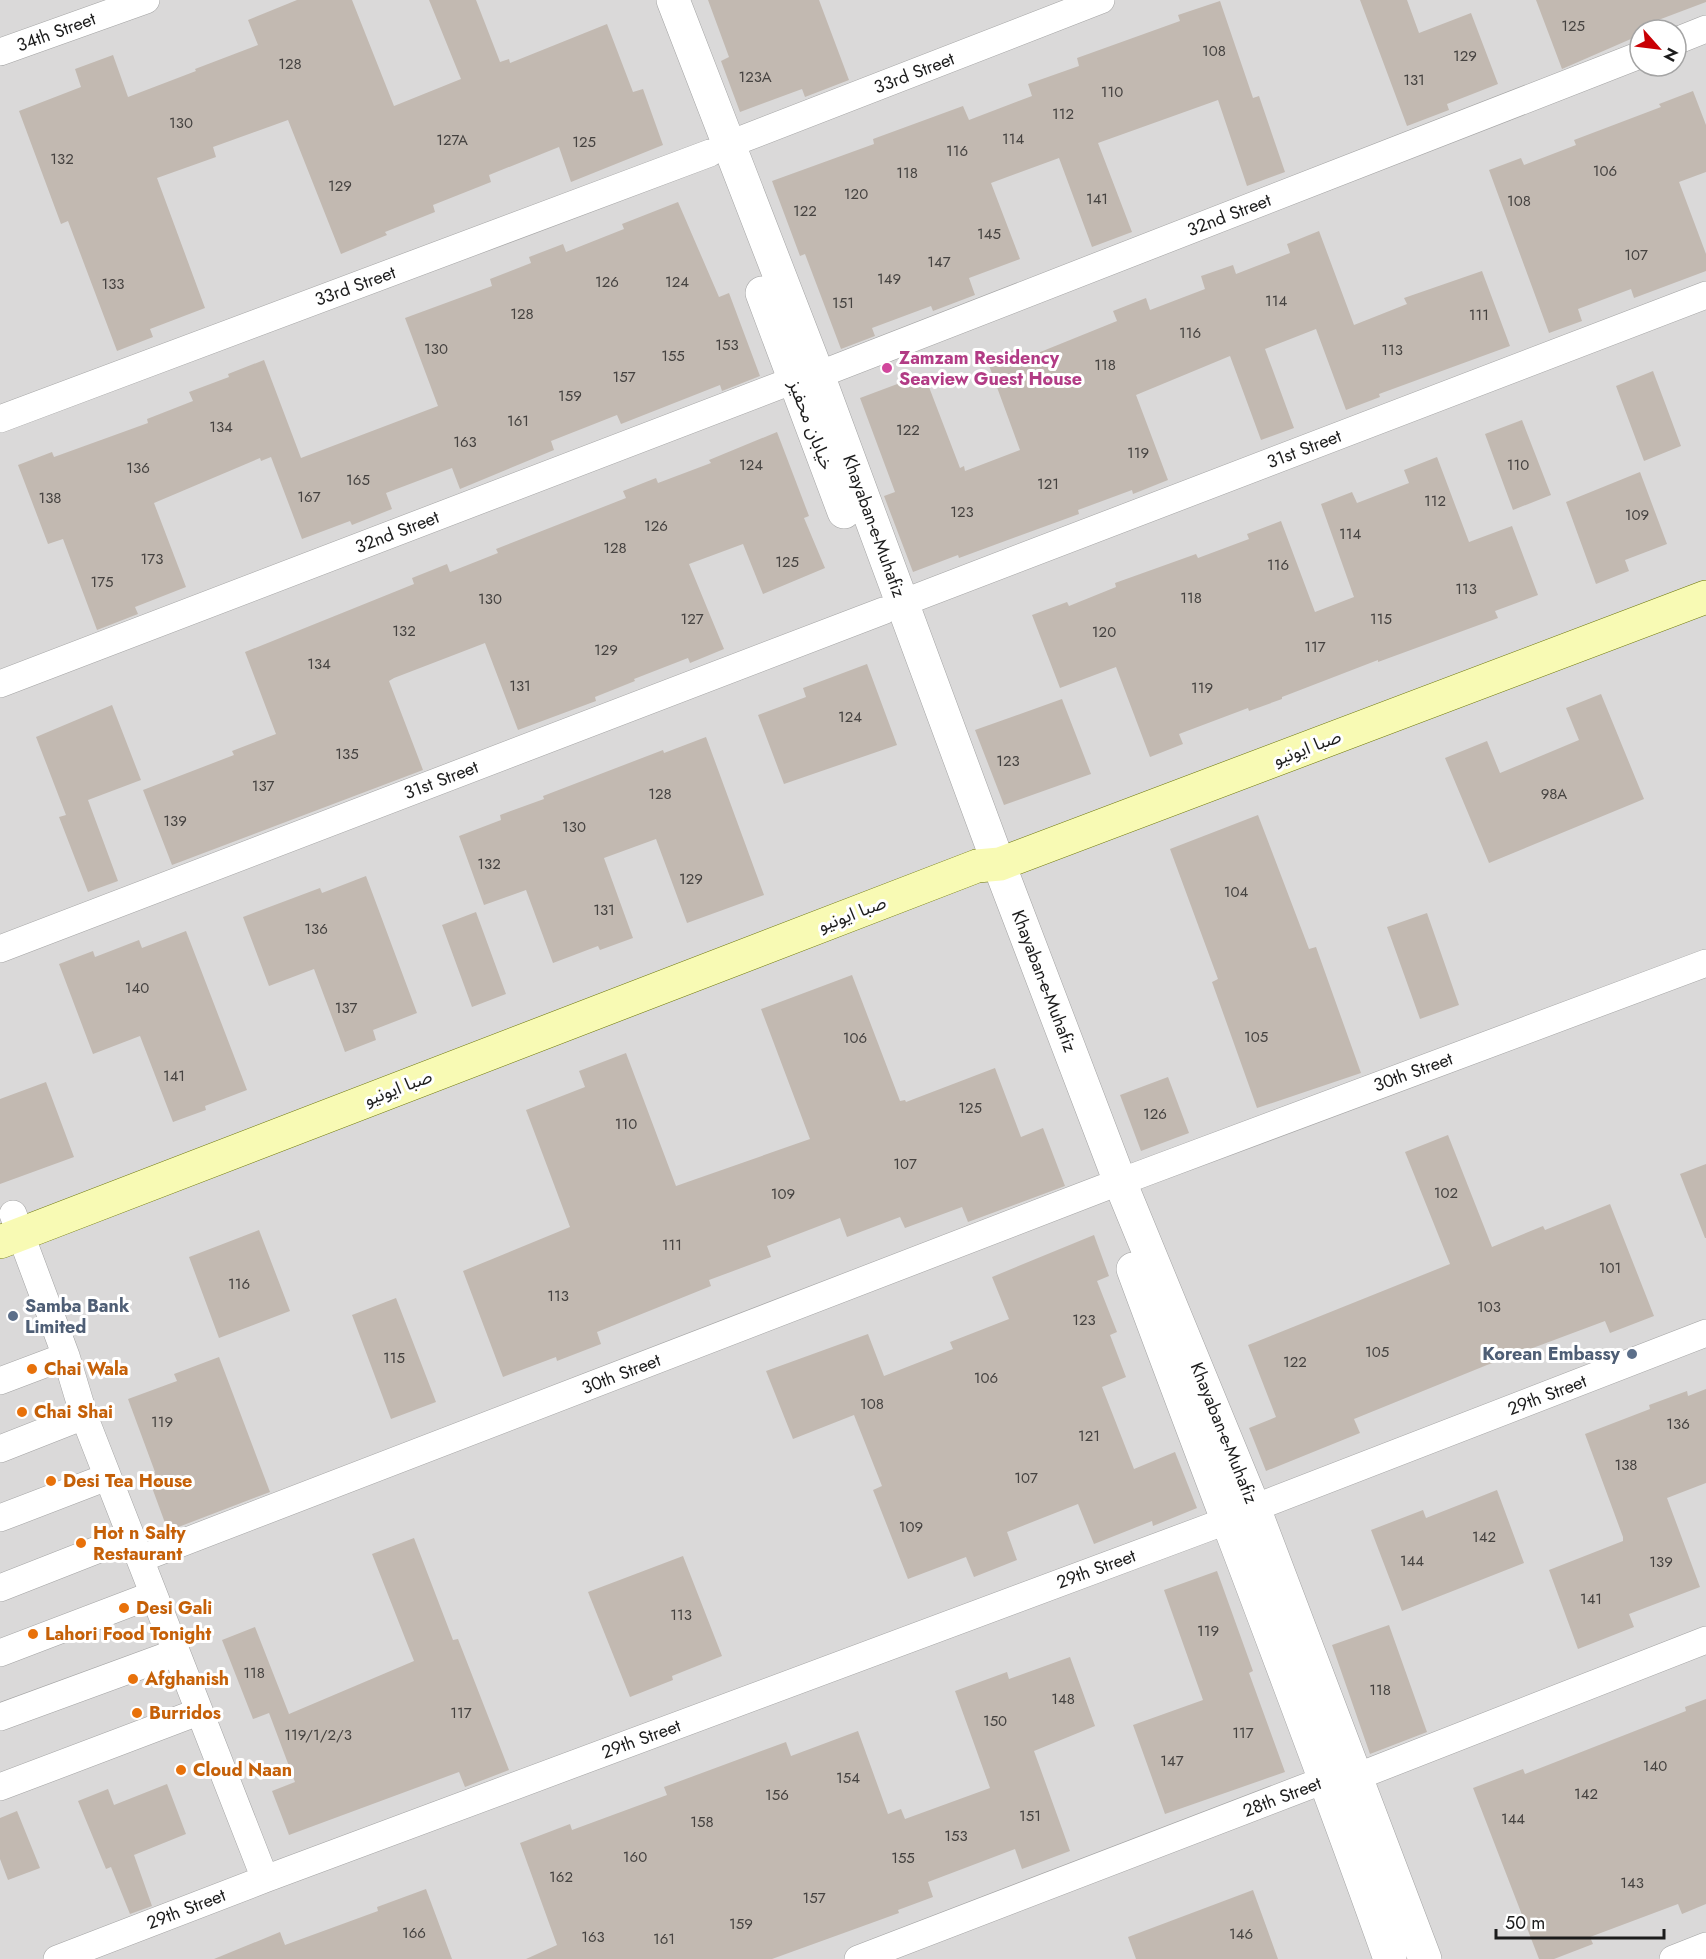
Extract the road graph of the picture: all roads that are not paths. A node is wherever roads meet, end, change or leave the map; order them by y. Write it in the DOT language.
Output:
graph roads {
  1 [pos="652,0"];
  2 [pos="673,0"];
  3 [pos="1101,0"];
  4 [pos="134,2"];
  5 [pos="1706,29"];
  6 [pos="1688,36"];
  7 [pos="0,52"];
  8 [pos="1628,60"];
  9 [pos="719,149"];
  10 [pos="1706,295"];
  11 [pos="806,378"];
  12 [pos="0,419"];
  13 [pos="1706,577"];
  14 [pos="1706,597"];
  15 [pos="892,607"];
  16 [pos="0,684"];
  17 [pos="985,856"];
  18 [pos="0,949"];
  19 [pos="1706,963"];
  20 [pos="1112,1185"];
  21 [pos="9,1227"];
  22 [pos="1706,1333"];
  23 [pos="66,1356"];
  24 [pos="0,1381"];
  25 [pos="84,1416"];
  26 [pos="0,1449"];
  27 [pos="107,1477"];
  28 [pos="1240,1515"];
  29 [pos="0,1518"];
  30 [pos="135,1548"];
  31 [pos="0,1588"];
  32 [pos="152,1595"];
  33 [pos="1706,1640"];
  34 [pos="0,1653"];
  35 [pos="175,1653"];
  36 [pos="198,1712"];
  37 [pos="0,1718"];
  38 [pos="1341,1778"];
  39 [pos="0,1787"];
  40 [pos="265,1879"];
  41 [pos="1706,1946"];
  42 [pos="57,1959"];
  43 [pos="858,1959"];
  44 [pos="1390,1959"];
  45 [pos="1425,1959"];
  46 [pos="1673,1959"];
  1 -- 9 [label="street, خیابان محفیز"];
  2 -- 9 [label="street"];
  3 -- 9 [label="street, 33rd Street"];
  4 -- 7 [label="street, 34th Street"];
  5 -- 6 [label="street"];
  8 -- 11 [label="street, 32nd Street"];
  9 -- 11 [label="street, خیابان محفیز"];
  9 -- 12 [label="street, 33rd Street"];
  10 -- 15 [label="street, 31st Street"];
  11 -- 15 [label="street, خیابان محفیز"];
  11 -- 16 [label="street, 32nd Street"];
  13 -- 17 [label="main road, صبا ایونیو"];
  14 -- 17 [label="main road, صبا ایونیو"];
  15 -- 17 [label="street, خیابان محفیز"];
  15 -- 18 [label="street, 31st Street"];
  17 -- 20 [label="street, Khayaban-e-Muhafiz"];
  17 -- 21 [label="main road, صبا ایونیو"];
  19 -- 20 [label="street, 30th Street"];
  20 -- 28 [label="street, Khayaban-e-Muhafiz"];
  20 -- 30 [label="street, 30th Street"];
  21 -- 23 [label="street"];
  22 -- 28 [label="street, 29th Street"];
  23 -- 24 [label="street"];
  23 -- 25 [label="street"];
  25 -- 26 [label="street"];
  25 -- 27 [label="street"];
  27 -- 29 [label="street"];
  27 -- 30 [label="street"];
  28 -- 38 [label="street, Khayaban-e-Muhafiz"];
  28 -- 40 [label="street, 29th Street"];
  30 -- 31 [label="street, 30th Street"];
  30 -- 32 [label="street"];
  32 -- 34 [label="street"];
  32 -- 35 [label="street"];
  33 -- 38 [label="street, 28th Street"];
  35 -- 36 [label="street"];
  35 -- 37 [label="street"];
  36 -- 39 [label="street"];
  36 -- 40 [label="street"];
  38 -- 43 [label="street, 28th Street"];
  38 -- 44 [label="street, Khayaban-e-Muhafiz"];
  38 -- 45 [label="street, Khayaban-e-Muhafiz"];
  40 -- 42 [label="street, 29th Street"];
  41 -- 46 [label="street"];
}
